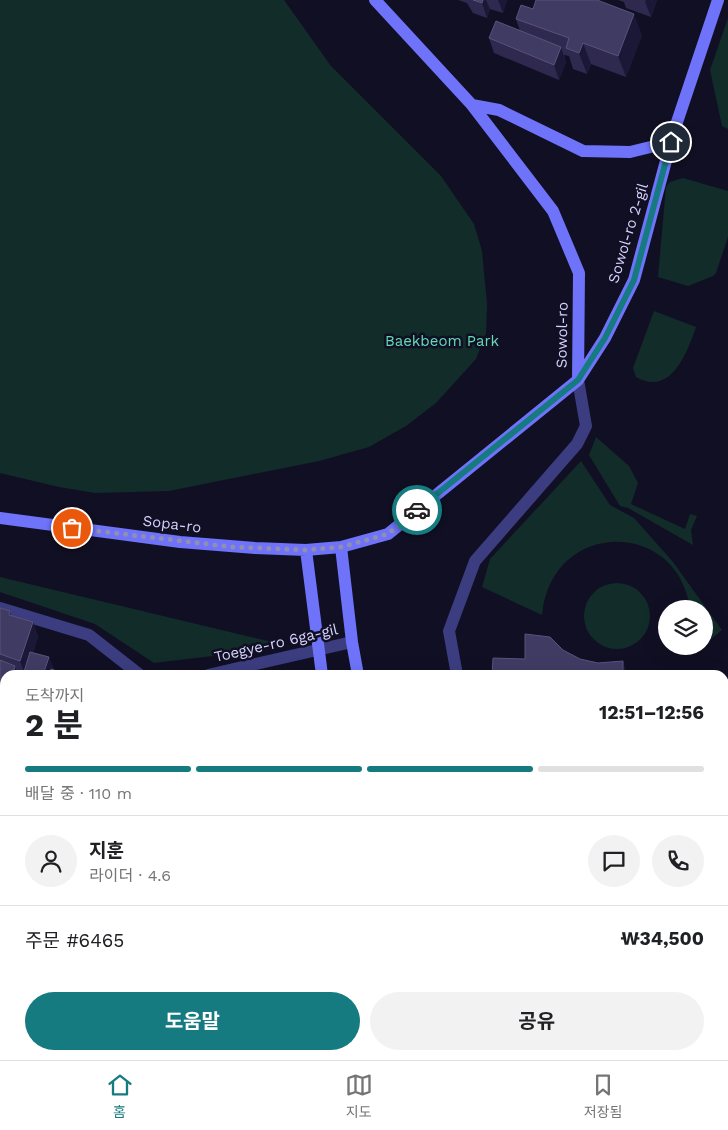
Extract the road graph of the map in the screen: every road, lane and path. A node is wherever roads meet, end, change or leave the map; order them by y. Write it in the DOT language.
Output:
graph roads {
  1 [pos="375,0"];
  2 [pos="718,0"];
  3 [pos="472,105"];
  4 [pos="671,142"];
  5 [pos="578,380"];
  6 [pos="0,518"];
  7 [pos="341,547"];
  8 [pos="306,550"];
  9 [pos="0,608"];
  10 [pos="352,642"];
  11 [pos="318,650"];
  12 [pos="134,670"];
  13 [pos="230,670"];
  14 [pos="321,670"];
  15 [pos="357,670"];
  16 [pos="456,670"];
  1 -- 3 [label="main road, Sowol-ro"];
  2 -- 4 [label="main road, Sowol-ro 2-gil"];
  3 -- 4 [label="main road"];
  3 -- 5 [label="main road, Sowol-ro"];
  4 -- 5 [label="main road, Sowol-ro 2-gil"];
  5 -- 7 [label="main road, Sowol-ro"];
  5 -- 16 [label="street"];
  6 -- 8 [label="main road, Sopa-ro"];
  7 -- 8 [label="main road, Sopa-ro"];
  7 -- 10 [label="main road"];
  8 -- 11 [label="main road"];
  9 -- 12 [label="street"];
  10 -- 11 [label="street, Toegye-ro 6ga-gil"];
  10 -- 15 [label="main road"];
  11 -- 13 [label="street, Toegye-ro 6ga-gil"];
  11 -- 14 [label="main road"];
}
